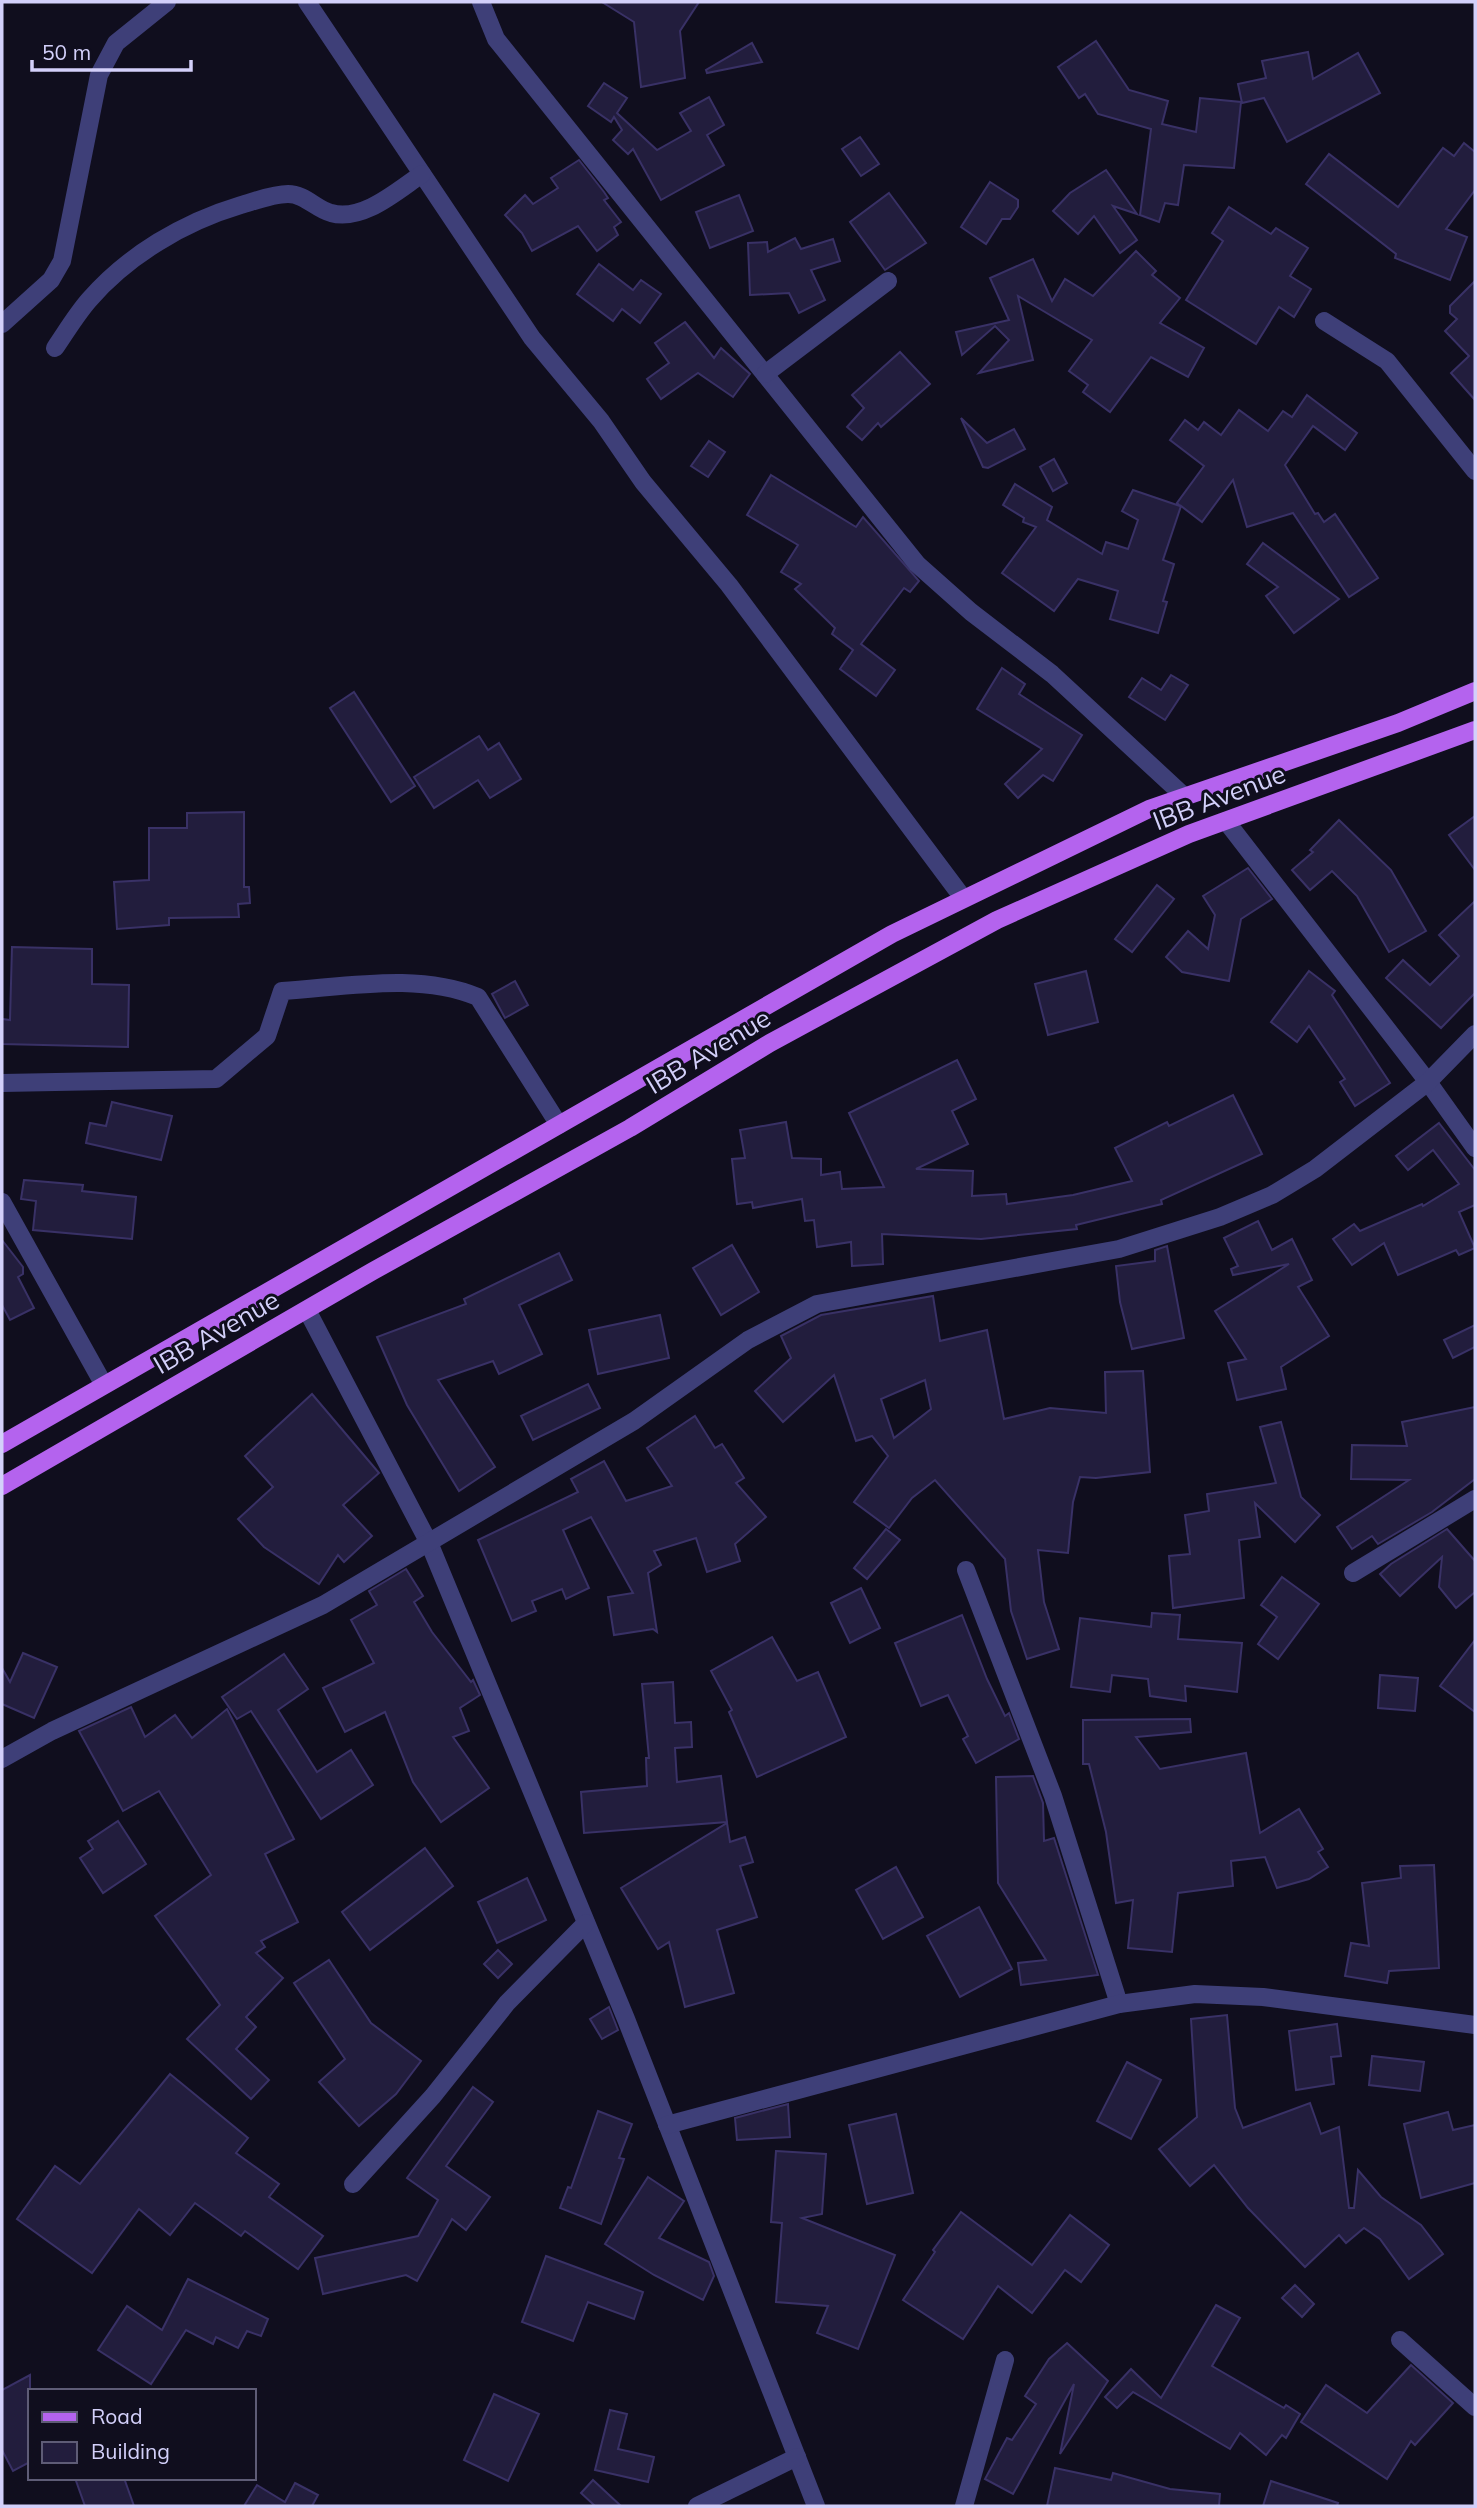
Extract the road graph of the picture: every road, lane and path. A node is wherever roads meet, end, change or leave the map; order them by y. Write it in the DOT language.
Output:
graph roads {
  1 [pos="167,2"];
  2 [pos="307,2"];
  3 [pos="481,2"];
  4 [pos="422,174"];
  5 [pos="888,281"];
  6 [pos="1324,321"];
  7 [pos="2,324"];
  8 [pos="55,348"];
  9 [pos="765,374"];
  10 [pos="1475,471"];
  11 [pos="1475,691"];
  12 [pos="1475,730"];
  13 [pos="1185,797"];
  14 [pos="1226,821"];
  15 [pos="963,898"];
  16 [pos="1475,1034"];
  17 [pos="1428,1082"];
  18 [pos="2,1083"];
  19 [pos="559,1125"];
  20 [pos="1475,1149"];
  21 [pos="2,1202"];
  22 [pos="307,1310"];
  23 [pos="104,1385"];
  24 [pos="2,1444"];
  25 [pos="2,1486"];
  26 [pos="1475,1499"];
  27 [pos="430,1545"];
  28 [pos="966,1570"];
  29 [pos="1353,1573"];
  30 [pos="2,1759"];
  31 [pos="586,1923"];
  32 [pos="1119,2004"];
  33 [pos="1475,2025"];
  34 [pos="667,2125"];
  35 [pos="353,2184"];
  36 [pos="1400,2340"];
  37 [pos="1005,2360"];
  38 [pos="1475,2407"];
  39 [pos="797,2457"];
  40 [pos="697,2506"];
  41 [pos="816,2506"];
  42 [pos="964,2506"];
  1 -- 7 [label="street"];
  2 -- 4 [label="street"];
  3 -- 9 [label="street"];
  4 -- 8 [label="street"];
  4 -- 15 [label="street"];
  5 -- 9 [label="street"];
  6 -- 10 [label="street"];
  9 -- 13 [label="street"];
  11 -- 13 [label="main road"];
  12 -- 14 [label="main road, IBB Avenue"];
  13 -- 15 [label="main road"];
  14 -- 17 [label="street"];
  14 -- 22 [label="main road, IBB Avenue"];
  15 -- 19 [label="main road"];
  16 -- 17 [label="street"];
  17 -- 20 [label="street"];
  17 -- 27 [label="street"];
  18 -- 19 [label="street"];
  19 -- 23 [label="main road"];
  21 -- 23 [label="street"];
  22 -- 25 [label="main road, IBB Avenue"];
  22 -- 27 [label="street"];
  23 -- 24 [label="main road"];
  26 -- 29 [label="street"];
  27 -- 30 [label="street"];
  27 -- 31 [label="street"];
  28 -- 32 [label="street"];
  31 -- 34 [label="street"];
  31 -- 35 [label="street"];
  32 -- 33 [label="street"];
  32 -- 34 [label="street"];
  34 -- 39 [label="street"];
  36 -- 38 [label="street"];
  37 -- 42 [label="street"];
  39 -- 40 [label="street"];
  39 -- 41 [label="street"];
}
